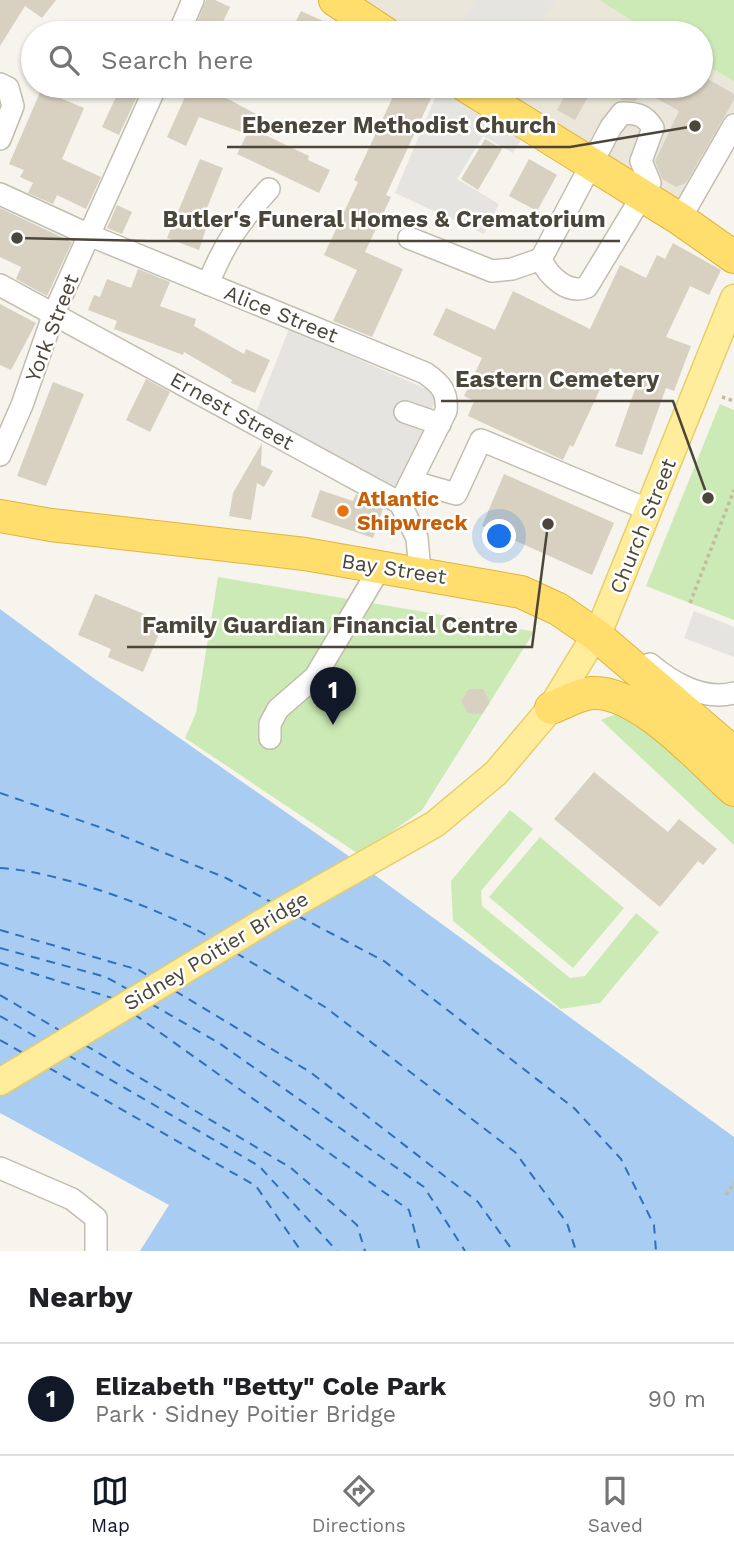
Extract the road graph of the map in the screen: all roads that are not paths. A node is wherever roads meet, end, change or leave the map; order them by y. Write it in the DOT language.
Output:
graph roads {
  1 [pos="193,0"];
  2 [pos="335,0"];
  3 [pos="184,21"];
  4 [pos="367,21"];
  5 [pos="0,84"];
  6 [pos="151,98"];
  7 [pos="485,98"];
  8 [pos="734,125"];
  9 [pos="0,139"];
  10 [pos="591,165"];
  11 [pos="269,190"];
  12 [pos="0,194"];
  13 [pos="642,196"];
  14 [pos="680,219"];
  15 [pos="89,235"];
  16 [pos="408,238"];
  17 [pos="734,257"];
  18 [pos="541,259"];
  19 [pos="208,284"];
  20 [pos="0,285"];
  21 [pos="734,298"];
  22 [pos="54,313"];
  23 [pos="405,412"];
  24 [pos="440,424"];
  25 [pos="0,455"];
  26 [pos="404,494"];
  27 [pos="649,510"];
  28 [pos="0,516"];
  29 [pos="380,566"];
  30 [pos="420,572"];
  31 [pos="599,630"];
  32 [pos="734,693"];
  33 [pos="551,708"];
  34 [pos="270,738"];
  35 [pos="734,753"];
  36 [pos="734,790"];
  37 [pos="0,1082"];
  38 [pos="0,1168"];
  39 [pos="96,1251"];
  1 -- 3 [label="street"];
  2 -- 4 [label="highway"];
  5 -- 9 [label="street"];
  6 -- 15 [label="street, York Street"];
  7 -- 10 [label="highway"];
  8 -- 14 [label="street"];
  10 -- 13 [label="highway"];
  10 -- 13 [label="street"];
  10 -- 18 [label="street"];
  11 -- 19 [label="street"];
  12 -- 15 [label="street, Alice Street"];
  13 -- 14 [label="highway"];
  13 -- 18 [label="street"];
  14 -- 17 [label="highway"];
  15 -- 19 [label="street, Alice Street"];
  15 -- 22 [label="street, York Street"];
  16 -- 18 [label="street"];
  19 -- 24 [label="street, Alice Street"];
  20 -- 22 [label="street, Ernest Street"];
  21 -- 27 [label="main road, Church Street"];
  22 -- 25 [label="street, York Street"];
  22 -- 26 [label="street, Ernest Street"];
  23 -- 24 [label="street"];
  24 -- 26 [label="street, Alice Street"];
  26 -- 27 [label="street, Ernest Street"];
  26 -- 30 [label="street"];
  27 -- 31 [label="main road, Church Street"];
  28 -- 29 [label="highway, Bay Street"];
  29 -- 30 [label="highway, Bay Street"];
  29 -- 34 [label="street"];
  30 -- 31 [label="highway, Bay Street"];
  31 -- 32 [label="street"];
  31 -- 33 [label="main road, Church Street"];
  31 -- 35 [label="highway, Bay Street"];
  33 -- 36 [label="highway"];
  33 -- 37 [label="main road, Sidney Poitier Bridge"];
  38 -- 39 [label="street"];
}
